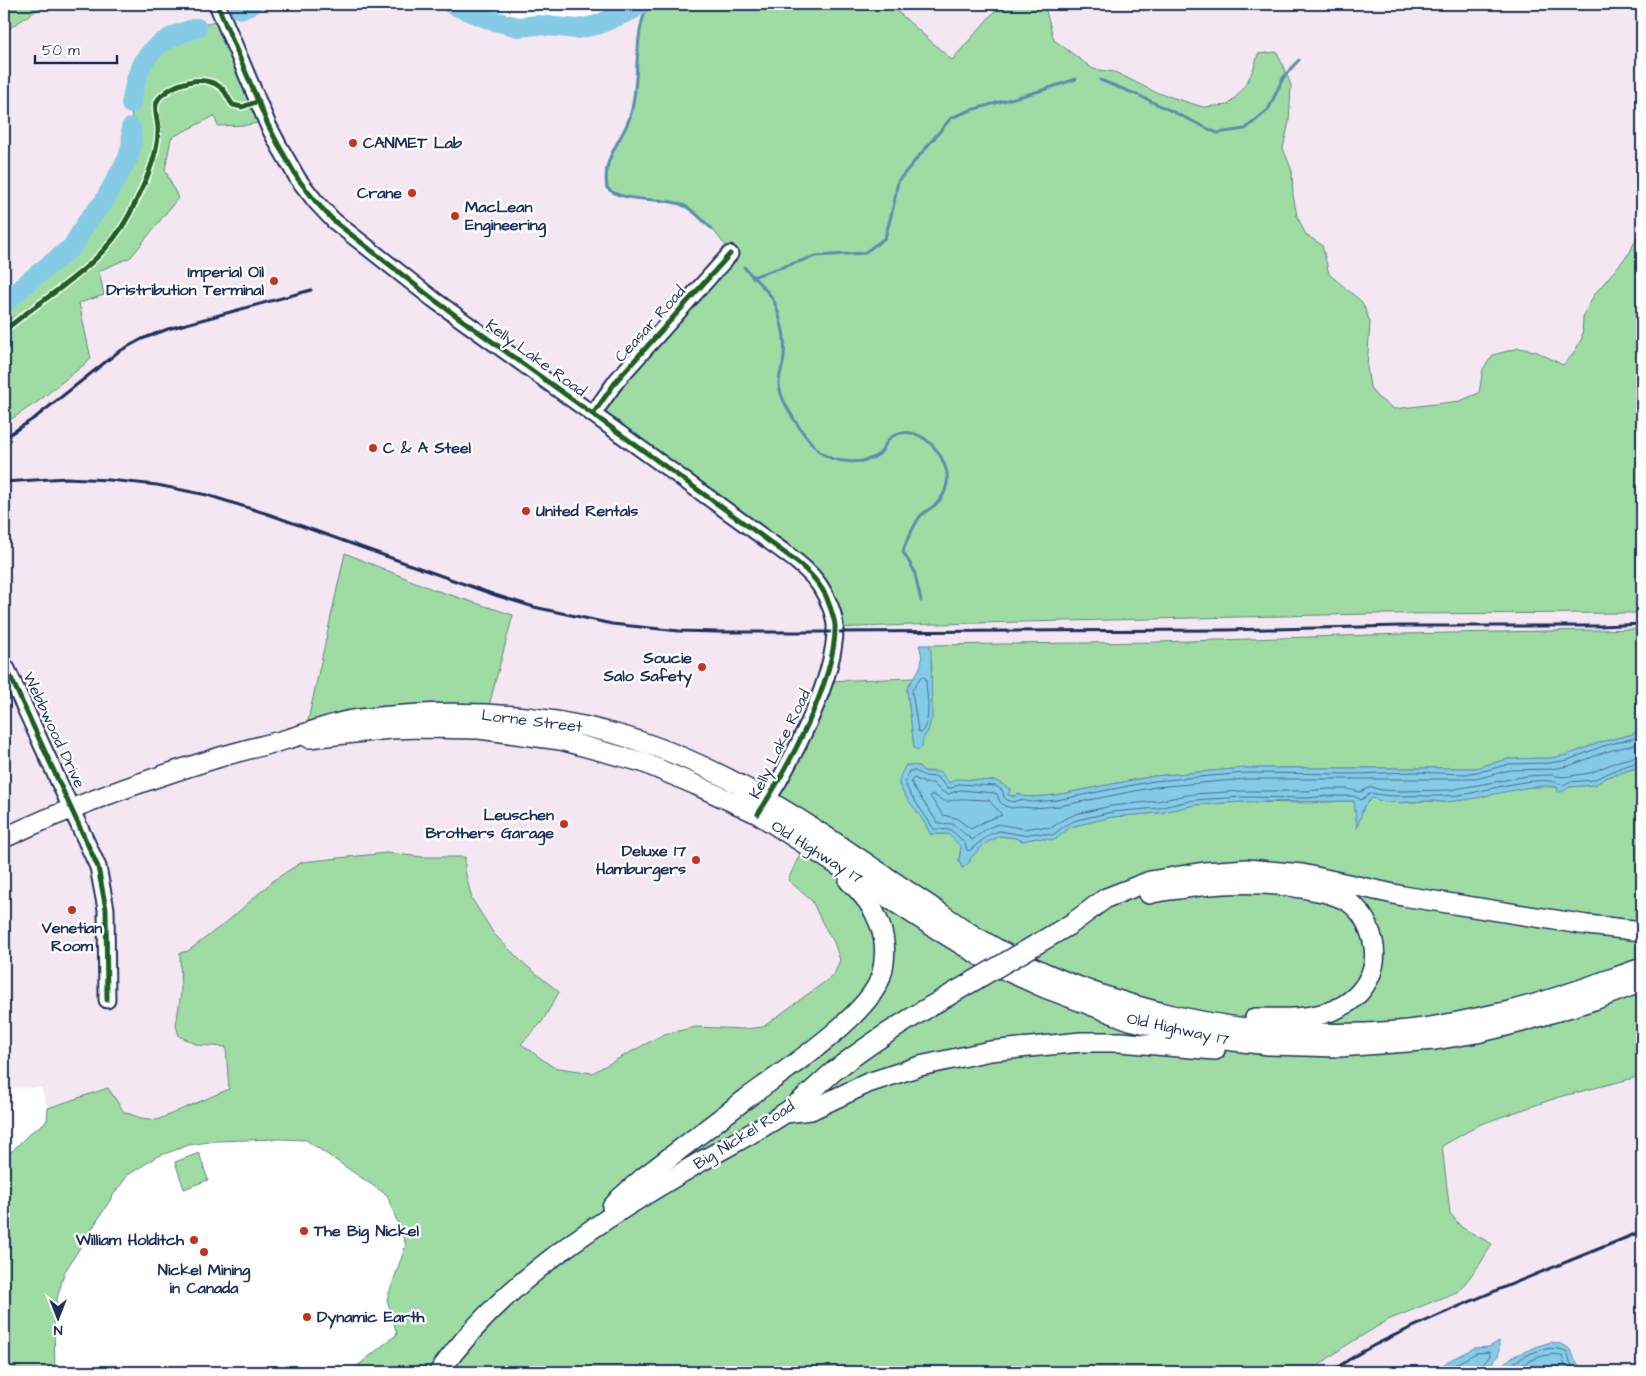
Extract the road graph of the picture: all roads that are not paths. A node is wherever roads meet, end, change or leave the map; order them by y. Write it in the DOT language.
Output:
graph roads {
  1 [pos="218,6"];
  2 [pos="730,254"];
  3 [pos="592,414"];
  4 [pos="4,666"];
  5 [pos="763,807"];
  6 [pos="72,810"];
  7 [pos="4,838"];
  8 [pos="830,860"];
  9 [pos="1071,924"];
  10 [pos="1642,931"];
  11 [pos="1642,968"];
  12 [pos="1642,982"];
  13 [pos="107,1000"];
  14 [pos="1204,1022"];
  15 [pos="1269,1045"];
  16 [pos="785,1113"];
  17 [pos="598,1224"];
  18 [pos="439,1372"];
  1 -- 3 [label="street, Kelly Lake Road"];
  2 -- 3 [label="street, Ceasar Road"];
  3 -- 5 [label="street, Kelly Lake Road"];
  4 -- 6 [label="street, Webbwood Drive"];
  5 -- 6 [label="main road, Lorne Street"];
  5 -- 8 [label="main road, Old Highway 17"];
  5 -- 14 [label="main road, Old Highway 17"];
  6 -- 7 [label="main road, Lorne Street"];
  6 -- 13 [label="street, Webbwood Drive"];
  8 -- 15 [label="main road, Old Highway 17"];
  8 -- 17 [label="main road"];
  9 -- 10 [label="main road"];
  9 -- 14 [label="main road"];
  9 -- 16 [label="main road, Big Nickel Road, bridge"];
  11 -- 14 [label="main road, Old Highway 17"];
  12 -- 15 [label="main road, Old Highway 17"];
  15 -- 16 [label="main road"];
  16 -- 17 [label="main road, Big Nickel Road"];
  17 -- 18 [label="main road, Big Nickel Road"];
}
